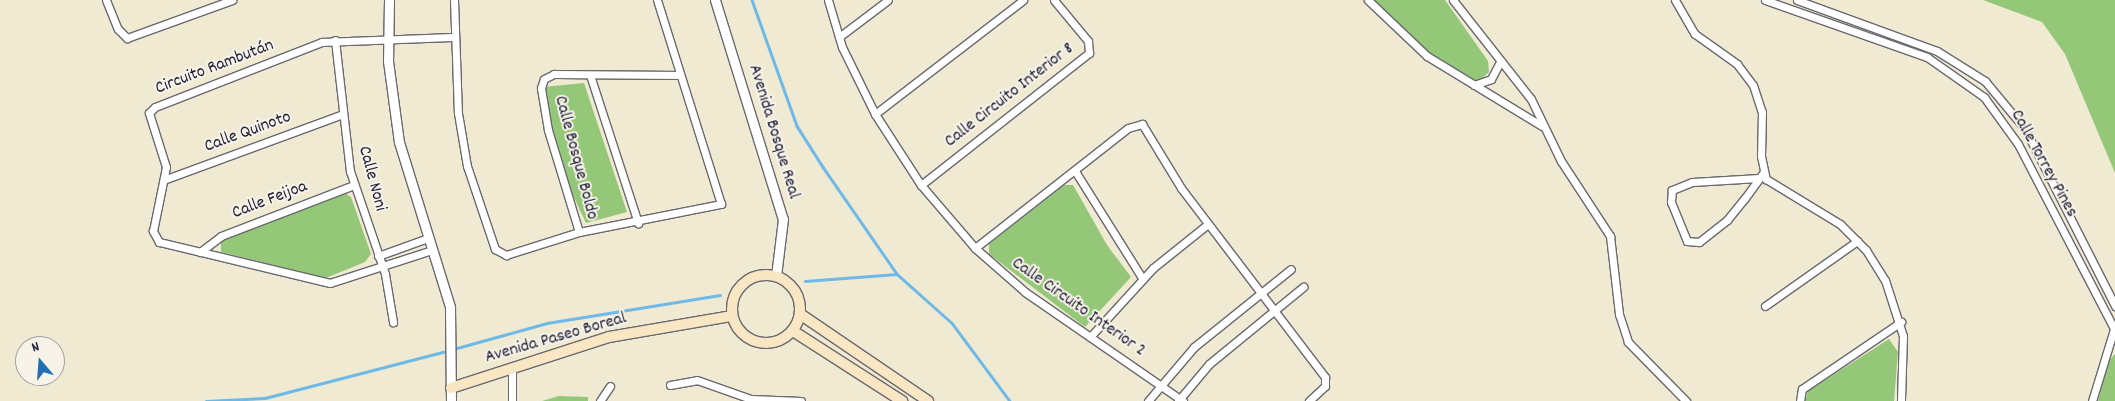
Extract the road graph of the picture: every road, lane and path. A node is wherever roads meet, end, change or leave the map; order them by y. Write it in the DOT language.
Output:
graph roads {
  1 [pos="106,0"];
  2 [pos="232,0"];
  3 [pos="389,0"];
  4 [pos="454,0"];
  5 [pos="657,0"];
  6 [pos="715,0"];
  7 [pos="828,0"];
  8 [pos="888,0"];
  9 [pos="1023,0"];
  10 [pos="1054,0"];
  11 [pos="1368,0"];
  12 [pos="1453,0"];
  13 [pos="1675,0"];
  14 [pos="1764,0"];
  15 [pos="1797,0"];
  16 [pos="452,37"];
  17 [pos="839,37"];
  18 [pos="387,38"];
  19 [pos="335,40"];
  20 [pos="1500,62"];
  21 [pos="590,75"];
  22 [pos="680,75"];
  23 [pos="1474,85"];
  24 [pos="875,114"];
  25 [pos="340,115"];
  26 [pos="1542,126"];
  27 [pos="1075,171"];
  28 [pos="1761,176"];
  29 [pos="166,179"];
  30 [pos="354,185"];
  31 [pos="921,185"];
  32 [pos="638,223"];
  33 [pos="1208,224"];
  34 [pos="579,232"];
  35 [pos="428,238"];
  36 [pos="1857,241"];
  37 [pos="976,248"];
  38 [pos="432,250"];
  39 [pos="200,252"];
  40 [pos="378,256"];
  41 [pos="382,265"];
  42 [pos="1291,269"];
  43 [pos="776,276"];
  44 [pos="1142,278"];
  45 [pos="1303,287"];
  46 [pos="1260,293"];
  47 [pos="1765,306"];
  48 [pos="2115,306"];
  49 [pos="1274,310"];
  50 [pos="800,314"];
  51 [pos="732,316"];
  52 [pos="393,322"];
  53 [pos="1901,322"];
  54 [pos="2115,330"];
  55 [pos="793,331"];
  56 [pos="1090,337"];
  57 [pos="512,368"];
  58 [pos="1160,384"];
  59 [pos="670,385"];
  60 [pos="610,386"];
  61 [pos="451,388"];
  62 [pos="1180,400"];
  63 [pos="451,401"];
  64 [pos="512,401"];
  65 [pos="600,401"];
  66 [pos="801,401"];
  67 [pos="902,401"];
  68 [pos="928,401"];
  69 [pos="1148,401"];
  70 [pos="1309,401"];
  71 [pos="1686,401"];
  72 [pos="1800,401"];
  73 [pos="1901,401"];
  74 [pos="2092,401"];
  1 -- 2 [label="street"];
  3 -- 18 [label="street"];
  4 -- 16 [label="street"];
  5 -- 22 [label="street"];
  6 -- 43 [label="street, Avenida Bosque Real"];
  7 -- 17 [label="street, Calle Circuito Interior 2"];
  8 -- 17 [label="street"];
  9 -- 24 [label="street"];
  10 -- 31 [label="street, Calle Circuito Interior 8"];
  11 -- 23 [label="street"];
  12 -- 20 [label="street"];
  13 -- 28 [label="street"];
  14 -- 54 [label="street, Calle Torrey Pines"];
  15 -- 48 [label="street, Calle Torrey Pines"];
  16 -- 18 [label="street, Circuito Rambután"];
  16 -- 34 [label="street"];
  17 -- 24 [label="street, Calle Circuito Interior 2"];
  18 -- 19 [label="street, Circuito Rambután"];
  18 -- 35 [label="street"];
  19 -- 25 [label="street, Calle Noni"];
  19 -- 29 [label="street, Circuito Rambután"];
  20 -- 23 [label="street"];
  20 -- 26 [label="street"];
  21 -- 22 [label="street, Calle Bosque Boldo"];
  21 -- 32 [label="street, Calle Bosque Boldo"];
  21 -- 34 [label="street, Calle Bosque Boldo"];
  22 -- 32 [label="street"];
  23 -- 26 [label="street"];
  24 -- 31 [label="street, Calle Circuito Interior 2"];
  25 -- 29 [label="street, Calle Quinoto"];
  25 -- 30 [label="street, Calle Noni"];
  26 -- 71 [label="street"];
  27 -- 33 [label="street"];
  27 -- 37 [label="street"];
  27 -- 44 [label="street"];
  28 -- 28 [label="street"];
  28 -- 36 [label="street"];
  29 -- 39 [label="street, Circuito Rambután"];
  30 -- 39 [label="street, Calle Feijoa"];
  30 -- 40 [label="street, Calle Noni"];
  31 -- 37 [label="street, Calle Circuito Interior 2"];
  32 -- 34 [label="street"];
  33 -- 44 [label="street"];
  33 -- 46 [label="street"];
  35 -- 38 [label="street"];
  35 -- 40 [label="street"];
  36 -- 47 [label="street"];
  36 -- 53 [label="street"];
  37 -- 56 [label="street, Calle Circuito Interior 2"];
  38 -- 41 [label="street, Circuito Rambután"];
  38 -- 61 [label="street"];
  39 -- 41 [label="street, Circuito Rambután"];
  40 -- 41 [label="street, Calle Noni"];
  41 -- 52 [label="street, Calle Noni"];
  42 -- 46 [label="street"];
  43 -- 50 [label="main road"];
  43 -- 51 [label="main road"];
  44 -- 56 [label="street"];
  45 -- 49 [label="street"];
  46 -- 49 [label="street"];
  46 -- 58 [label="street"];
  49 -- 62 [label="street"];
  49 -- 70 [label="street"];
  50 -- 55 [label="main road"];
  50 -- 68 [label="main road"];
  51 -- 55 [label="main road"];
  51 -- 57 [label="main road, Avenida Paseo Boreal"];
  53 -- 72 [label="street"];
  53 -- 73 [label="street"];
  54 -- 74 [label="street"];
  55 -- 67 [label="main road"];
  56 -- 58 [label="street, Calle Circuito Interior 2"];
  57 -- 61 [label="main road, Avenida Paseo Boreal"];
  57 -- 64 [label="street"];
  58 -- 62 [label="street, Calle Circuito Interior 2"];
  58 -- 69 [label="street"];
  59 -- 66 [label="street"];
  60 -- 65 [label="street"];
  61 -- 63 [label="street"];
}
